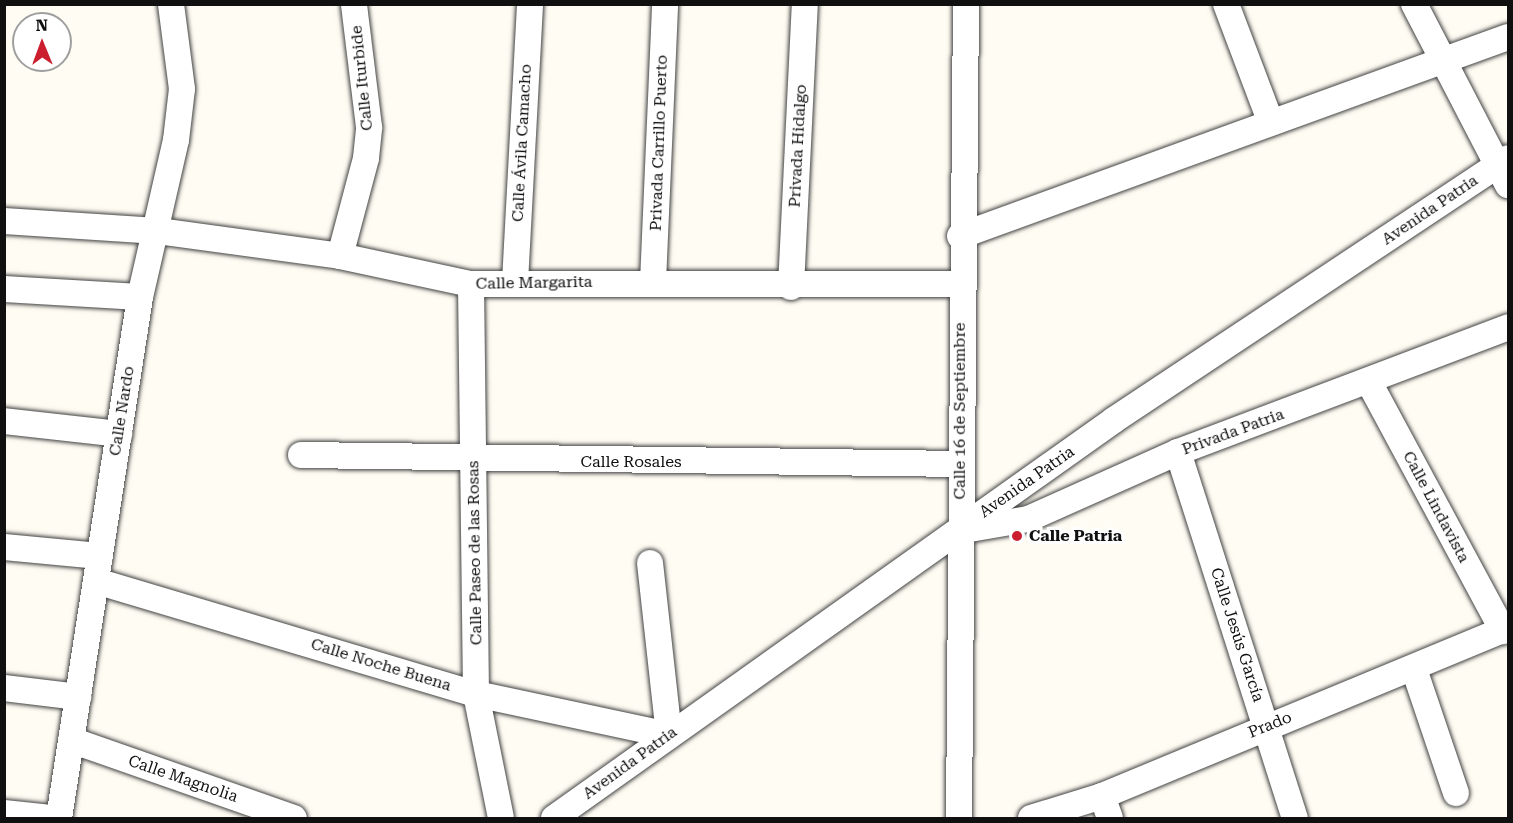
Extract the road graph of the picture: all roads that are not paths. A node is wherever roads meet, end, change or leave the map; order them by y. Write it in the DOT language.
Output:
graph roads {
  1 [pos="171,4"];
  2 [pos="354,4"];
  3 [pos="530,4"];
  4 [pos="665,4"];
  5 [pos="805,4"];
  6 [pos="966,4"];
  7 [pos="1226,4"];
  8 [pos="1414,4"];
  9 [pos="1509,37"];
  10 [pos="1445,60"];
  11 [pos="1271,123"];
  12 [pos="1505,169"];
  13 [pos="4,221"];
  14 [pos="158,231"];
  15 [pos="960,236"];
  16 [pos="340,256"];
  17 [pos="515,282"];
  18 [pos="653,282"];
  19 [pos="471,284"];
  20 [pos="960,284"];
  21 [pos="791,287"];
  22 [pos="4,288"];
  23 [pos="140,297"];
  24 [pos="1509,327"];
  25 [pos="1369,382"];
  26 [pos="4,421"];
  27 [pos="119,434"];
  28 [pos="1178,452"];
  29 [pos="300,455"];
  30 [pos="474,461"];
  31 [pos="962,464"];
  32 [pos="958,531"];
  33 [pos="4,547"];
  34 [pos="100,556"];
  35 [pos="650,563"];
  36 [pos="96,581"];
  37 [pos="1506,629"];
  38 [pos="1414,669"];
  39 [pos="4,688"];
  40 [pos="476,694"];
  41 [pos="78,697"];
  42 [pos="1266,727"];
  43 [pos="669,735"];
  44 [pos="71,740"];
  45 [pos="1456,793"];
  46 [pos="1106,807"];
  47 [pos="4,813"];
  48 [pos="51,819"];
  49 [pos="59,819"];
  50 [pos="294,819"];
  51 [pos="501,819"];
  52 [pos="554,819"];
  53 [pos="959,819"];
  54 [pos="1031,819"];
  55 [pos="1295,819"];
  1 -- 14 [label="street, Calle Nardo"];
  2 -- 16 [label="street, Calle Iturbide"];
  3 -- 17 [label="street, Calle Ávila Camacho"];
  4 -- 18 [label="street, Privada Carrillo Puerto"];
  5 -- 21 [label="street, Privada Hidalgo"];
  6 -- 15 [label="street, Calle 16 de Septiembre"];
  7 -- 11 [label="street"];
  8 -- 10 [label="street"];
  9 -- 10 [label="street"];
  10 -- 11 [label="street"];
  10 -- 12 [label="street"];
  11 -- 15 [label="street"];
  12 -- 32 [label="street, Avenida Patria"];
  13 -- 14 [label="street, Calle Margarita"];
  14 -- 16 [label="street, Calle Margarita"];
  14 -- 23 [label="street, Calle Nardo"];
  15 -- 20 [label="street, Calle 16 de Septiembre"];
  16 -- 19 [label="street, Calle Margarita"];
  17 -- 18 [label="street, Calle Margarita"];
  17 -- 19 [label="street, Calle Margarita"];
  18 -- 21 [label="street, Calle Margarita"];
  19 -- 30 [label="street, Calle Paseo de las Rosas"];
  20 -- 21 [label="street, Calle Margarita"];
  20 -- 31 [label="street, Calle 16 de Septiembre"];
  22 -- 23 [label="street"];
  23 -- 27 [label="street, Calle Nardo"];
  24 -- 25 [label="street, Privada Patria"];
  25 -- 28 [label="street, Privada Patria"];
  25 -- 37 [label="street, Calle Lindavista"];
  26 -- 27 [label="street"];
  27 -- 34 [label="street, Calle Nardo"];
  28 -- 32 [label="street, Privada Patria"];
  28 -- 42 [label="street, Calle Jesús García"];
  29 -- 30 [label="street, Calle Rosales"];
  30 -- 31 [label="street, Calle Rosales"];
  30 -- 40 [label="street, Calle Paseo de las Rosas"];
  31 -- 32 [label="street, Calle 16 de Septiembre"];
  32 -- 43 [label="street, Avenida Patria"];
  32 -- 53 [label="street, Calle 16 de Septiembre"];
  33 -- 34 [label="street"];
  34 -- 36 [label="street, Calle Nardo"];
  35 -- 43 [label="street"];
  36 -- 40 [label="street, Calle Noche Buena"];
  36 -- 41 [label="street, Calle Nardo"];
  37 -- 38 [label="street, Prado"];
  38 -- 42 [label="street, Prado"];
  38 -- 45 [label="street"];
  39 -- 41 [label="street"];
  40 -- 43 [label="street, Calle Noche Buena"];
  40 -- 51 [label="street, Calle Paseo de las Rosas"];
  41 -- 44 [label="street, Calle Nardo"];
  42 -- 46 [label="street, Prado"];
  42 -- 55 [label="street, Calle Jesús García"];
  43 -- 52 [label="street, Avenida Patria"];
  44 -- 49 [label="street, Calle Nardo"];
  44 -- 50 [label="street, Calle Magnolia"];
  46 -- 54 [label="street, Prado"];
  47 -- 48 [label="street"];
}
